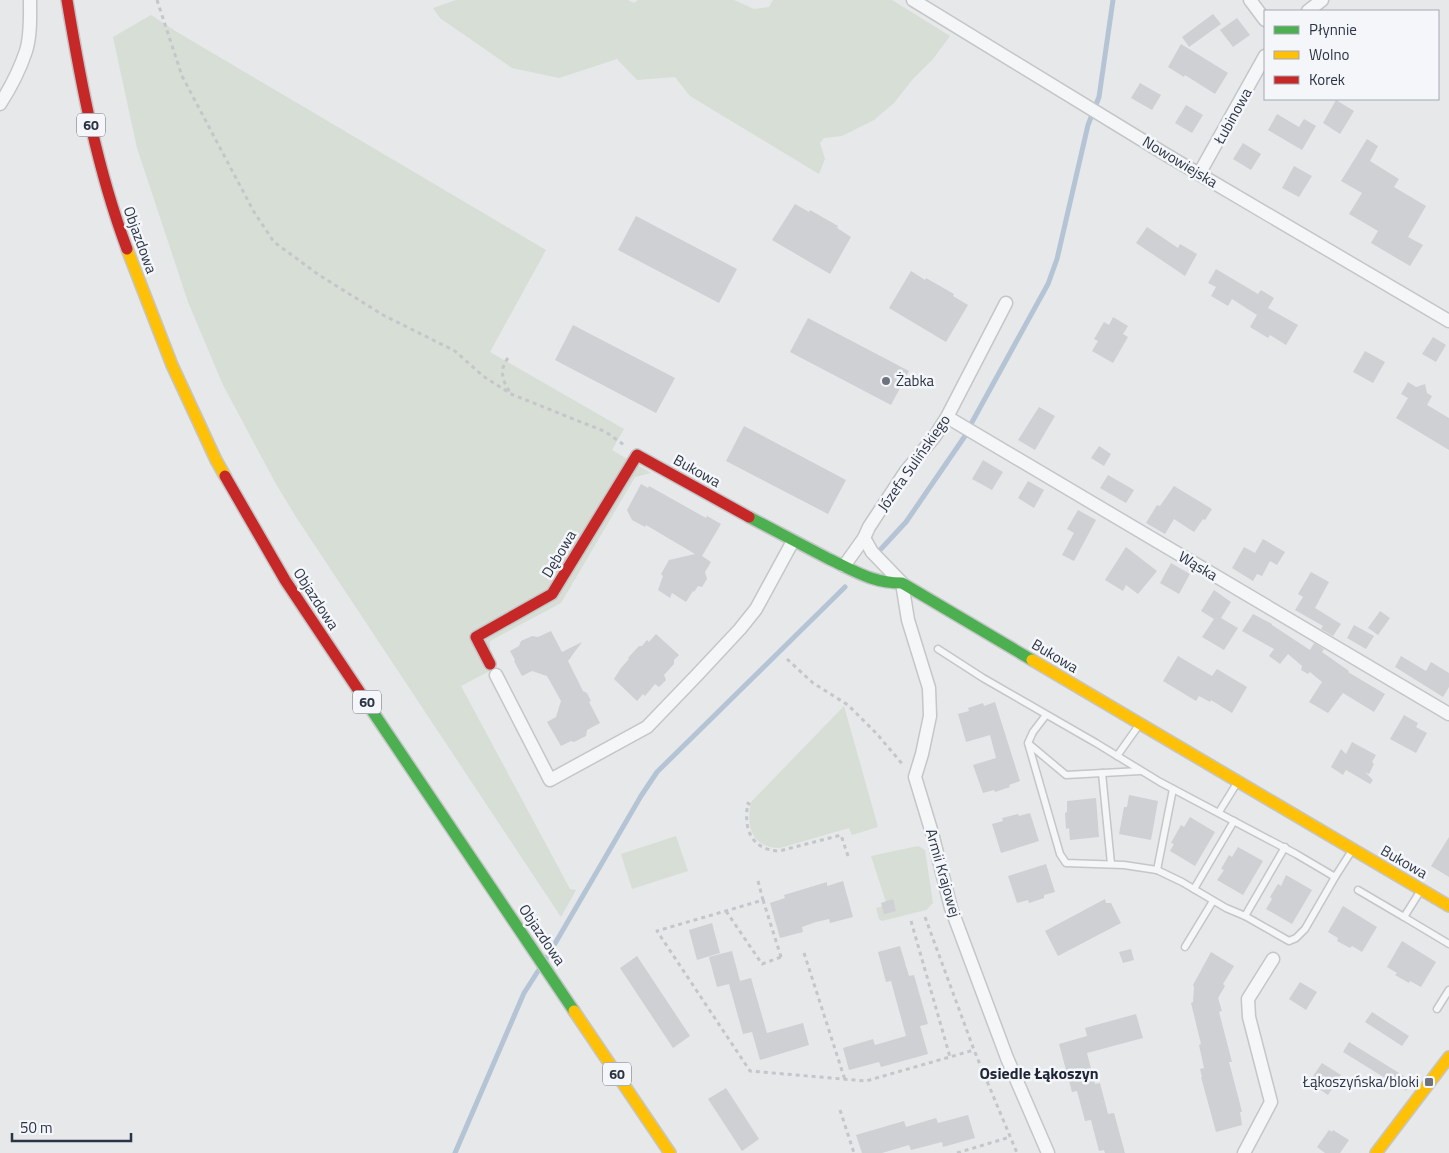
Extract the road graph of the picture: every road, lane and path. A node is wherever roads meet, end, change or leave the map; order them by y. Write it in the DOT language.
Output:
graph roads {
  1 [pos="30,0"];
  2 [pos="67,0"];
  3 [pos="157,0"];
  4 [pos="913,0"];
  5 [pos="1250,0"];
  6 [pos="1322,0"];
  7 [pos="1309,10"];
  8 [pos="1264,19"];
  9 [pos="1264,58"];
  10 [pos="0,104"];
  11 [pos="1199,174"];
  12 [pos="1006,303"];
  13 [pos="1449,321"];
  14 [pos="508,358"];
  15 [pos="511,394"];
  16 [pos="947,418"];
  17 [pos="637,455"];
  18 [pos="864,538"];
  19 [pos="793,541"];
  20 [pos="844,566"];
  21 [pos="902,583"];
  22 [pos="938,649"];
  23 [pos="787,659"];
  24 [pos="493,669"];
  25 [pos="1449,714"];
  26 [pos="1046,715"];
  27 [pos="1140,724"];
  28 [pos="1028,744"];
  29 [pos="1117,756"];
  30 [pos="1141,771"];
  31 [pos="1102,773"];
  32 [pos="914,777"];
  33 [pos="1238,782"];
  34 [pos="1173,790"];
  35 [pos="750,805"];
  36 [pos="1218,812"];
  37 [pos="1234,821"];
  38 [pos="1285,848"];
  39 [pos="1353,849"];
  40 [pos="848,856"];
  41 [pos="1111,864"];
  42 [pos="1157,870"];
  43 [pos="1335,877"];
  44 [pos="758,881"];
  45 [pos="1194,889"];
  46 [pos="1421,889"];
  47 [pos="1358,890"];
  48 [pos="764,900"];
  49 [pos="1214,901"];
  50 [pos="1449,906"];
  51 [pos="726,911"];
  52 [pos="1244,916"];
  53 [pos="925,917"];
  54 [pos="1404,917"];
  55 [pos="910,921"];
  56 [pos="1449,944"];
  57 [pos="1185,947"];
  58 [pos="804,953"];
  59 [pos="1273,958"];
  60 [pos="1449,990"];
  61 [pos="1437,1009"];
  62 [pos="974,1050"];
  63 [pos="950,1057"];
  64 [pos="1449,1057"];
  65 [pos="845,1080"];
  66 [pos="840,1110"];
  67 [pos="1010,1137"];
  68 [pos="670,1153"];
  69 [pos="854,1153"];
  70 [pos="958,1153"];
  71 [pos="1017,1153"];
  72 [pos="1048,1153"];
  73 [pos="1244,1153"];
  74 [pos="1376,1153"];
  1 -- 10 [label="street"];
  2 -- 68 [label="street, Objazdowa / 60"];
  3 -- 15 [label="path"];
  4 -- 11 [label="street, Nowowiejska"];
  5 -- 8 [label="street"];
  6 -- 7 [label="street"];
  9 -- 11 [label="street, Łubinowa"];
  11 -- 13 [label="street, Nowowiejska"];
  12 -- 16 [label="street, Józefa Sulińskiego"];
  14 -- 15 [label="path"];
  15 -- 17 [label="path"];
  16 -- 18 [label="street, Józefa Sulińskiego"];
  16 -- 25 [label="street, Wąska"];
  17 -- 19 [label="street, Bukowa"];
  17 -- 24 [label="street, Dębowa"];
  18 -- 20 [label="street, Józefa Sulińskiego"];
  18 -- 21 [label="street"];
  19 -- 20 [label="street, Bukowa"];
  19 -- 24 [label="street"];
  20 -- 21 [label="street, Bukowa"];
  21 -- 27 [label="street, Bukowa"];
  21 -- 32 [label="street"];
  22 -- 26 [label="lane"];
  23 -- 32 [label="path"];
  26 -- 28 [label="lane"];
  26 -- 29 [label="lane"];
  27 -- 29 [label="lane"];
  27 -- 33 [label="street, Bukowa"];
  28 -- 31 [label="lane"];
  28 -- 41 [label="lane"];
  29 -- 30 [label="lane"];
  30 -- 31 [label="lane"];
  30 -- 34 [label="lane"];
  31 -- 41 [label="lane"];
  32 -- 72 [label="street, Armii Krajowej"];
  33 -- 36 [label="lane"];
  33 -- 39 [label="street, Bukowa"];
  34 -- 36 [label="lane"];
  34 -- 42 [label="lane"];
  35 -- 40 [label="path"];
  36 -- 37 [label="lane"];
  37 -- 38 [label="lane"];
  37 -- 45 [label="lane"];
  38 -- 43 [label="lane"];
  38 -- 52 [label="lane"];
  39 -- 43 [label="lane"];
  39 -- 46 [label="street, Bukowa"];
  41 -- 42 [label="lane"];
  42 -- 45 [label="lane"];
  43 -- 52 [label="lane"];
  44 -- 48 [label="path"];
  45 -- 49 [label="lane"];
  46 -- 50 [label="street, Bukowa"];
  46 -- 54 [label="lane"];
  47 -- 54 [label="lane"];
  48 -- 51 [label="path"];
  48 -- 51 [label="path"];
  49 -- 52 [label="lane"];
  49 -- 57 [label="lane"];
  51 -- 65 [label="path"];
  53 -- 62 [label="path"];
  54 -- 56 [label="lane"];
  55 -- 63 [label="path"];
  58 -- 65 [label="path"];
  59 -- 73 [label="street"];
  60 -- 61 [label="lane"];
  62 -- 63 [label="path"];
  62 -- 67 [label="path"];
  63 -- 65 [label="path"];
  64 -- 74 [label="street"];
  66 -- 69 [label="path"];
  67 -- 70 [label="path"];
  67 -- 71 [label="path"];
}
